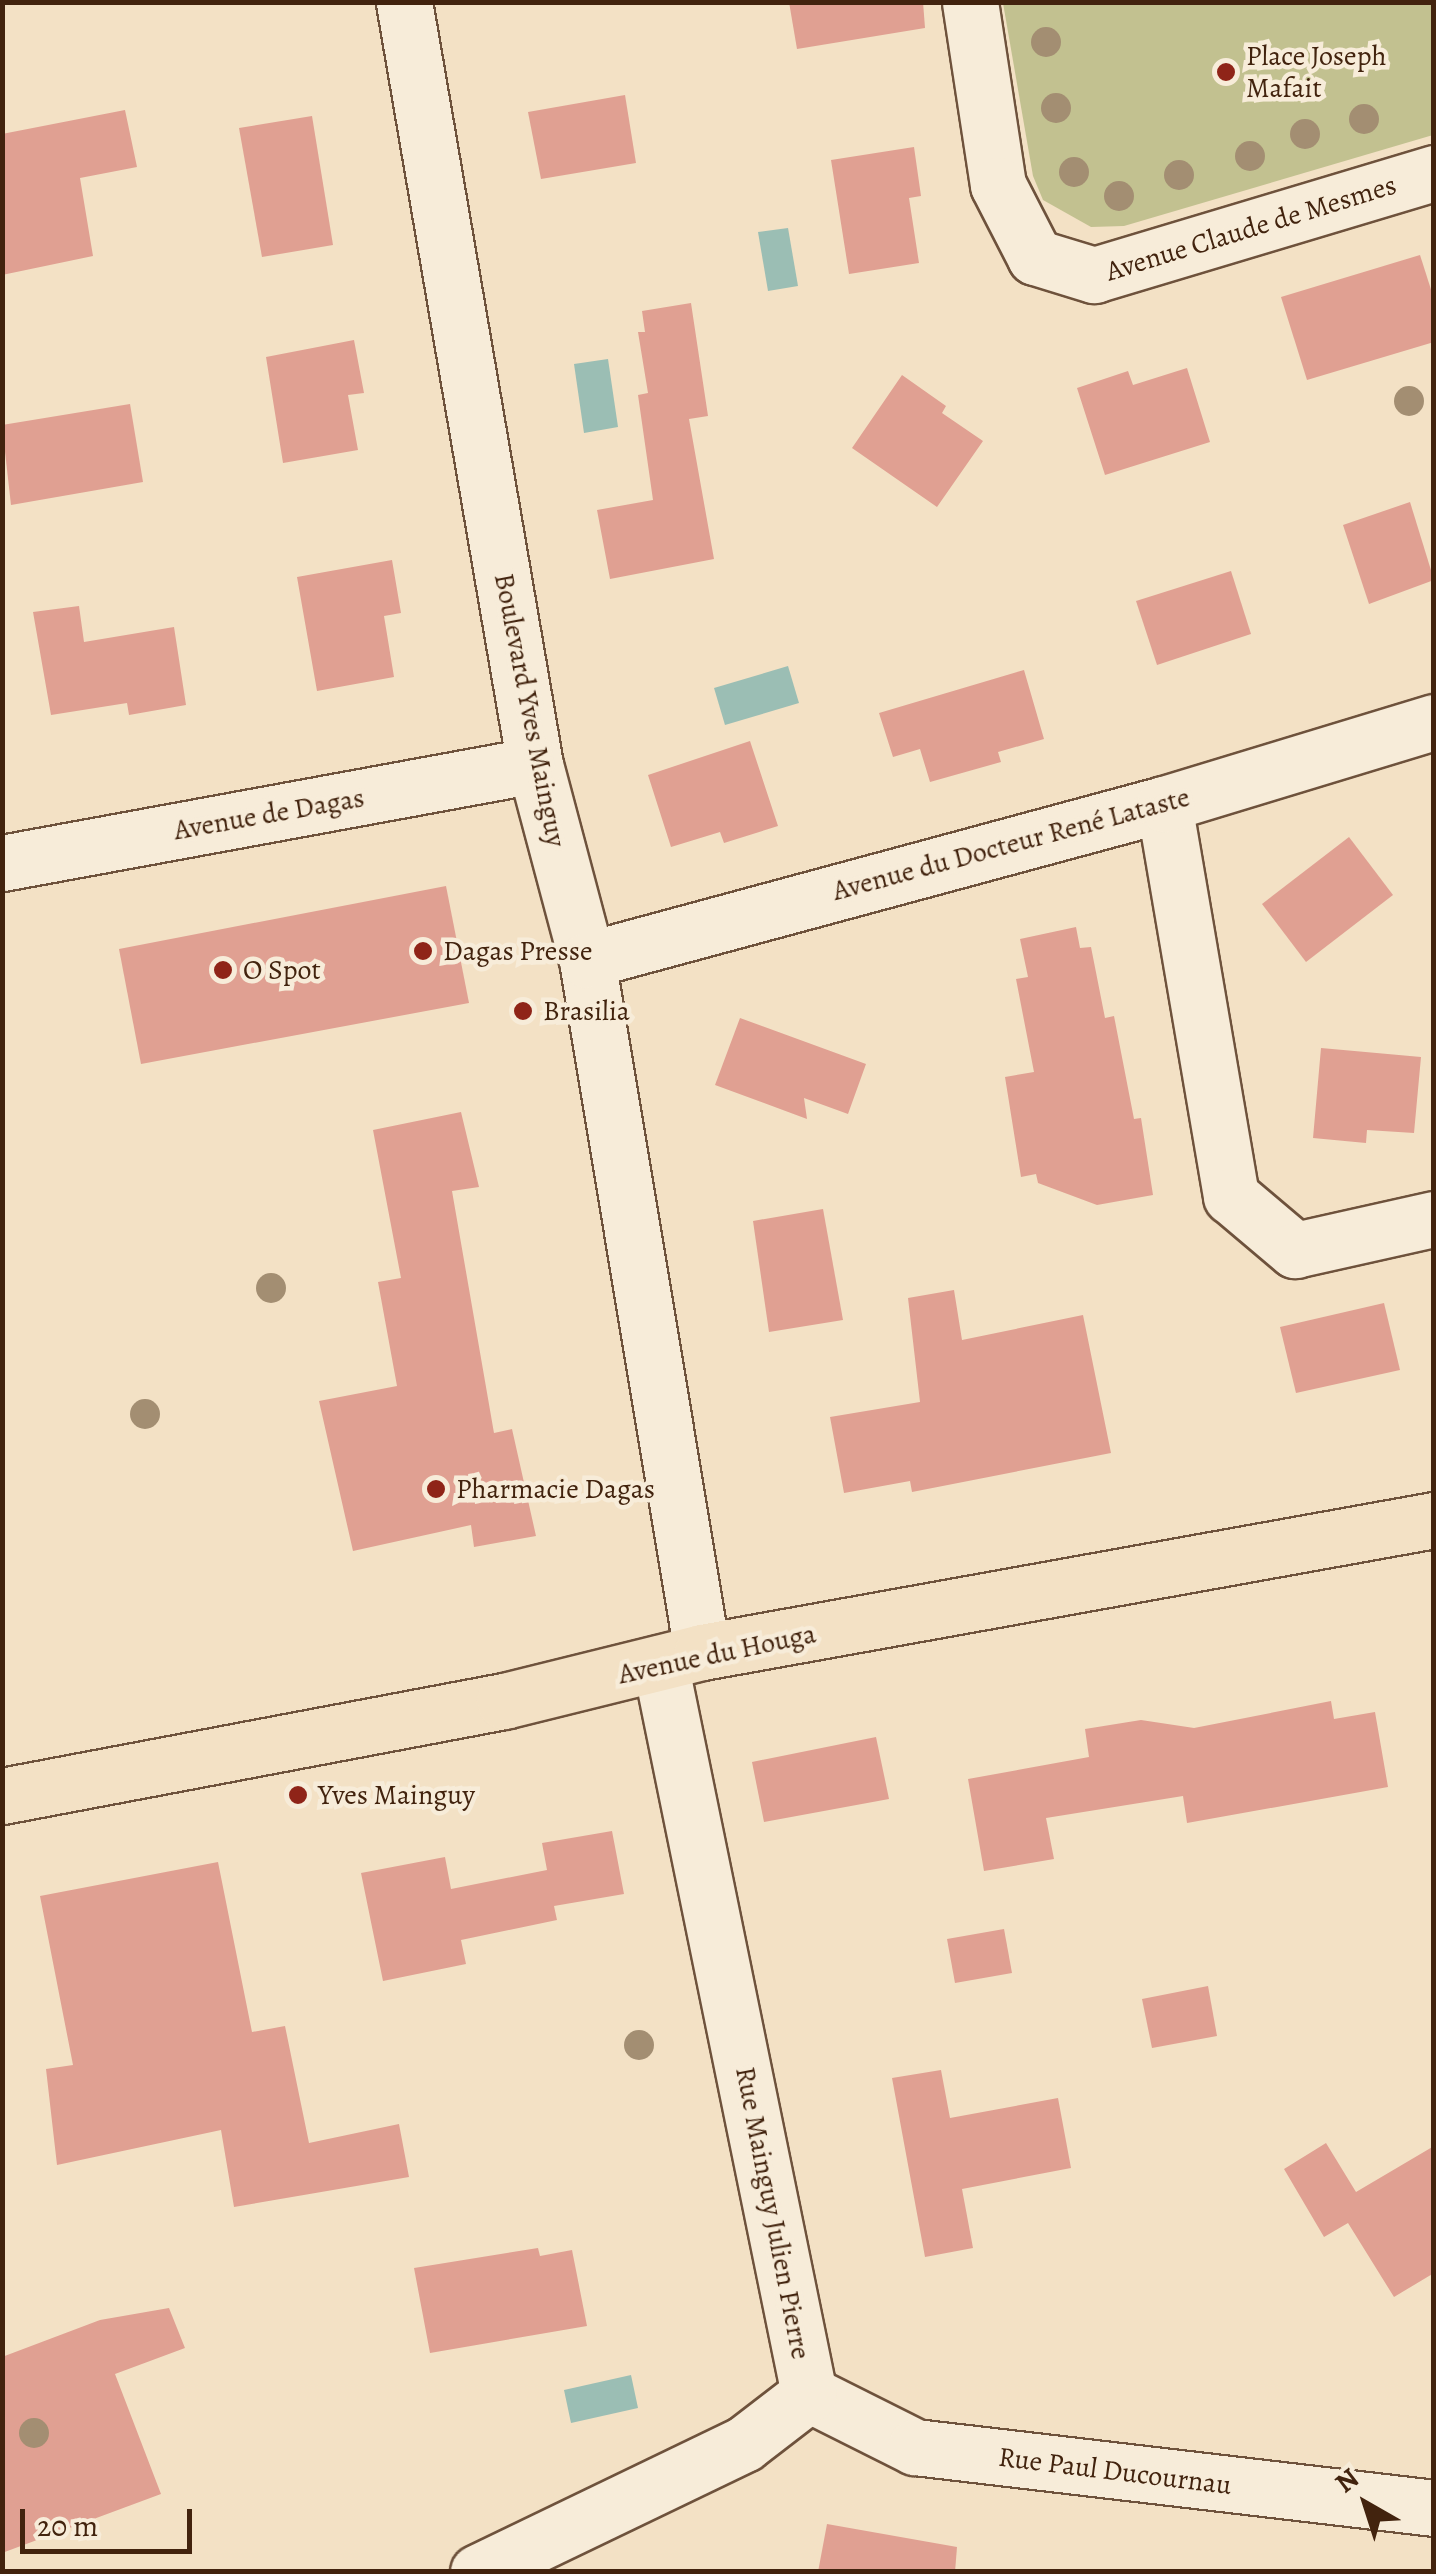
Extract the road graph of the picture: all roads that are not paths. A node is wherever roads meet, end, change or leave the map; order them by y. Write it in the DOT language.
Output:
graph roads {
  1 [pos="404,2"];
  2 [pos="970,2"];
  3 [pos="1434,173"];
  4 [pos="1434,722"];
  5 [pos="535,765"];
  6 [pos="1164,804"];
  7 [pos="2,863"];
  8 [pos="587,960"];
  9 [pos="1434,1218"];
  10 [pos="1434,1520"];
  11 [pos="682,1658"];
  12 [pos="2,1796"];
  13 [pos="809,2394"];
  14 [pos="1434,2508"];
  15 [pos="478,2572"];
  1 -- 5 [label="street, Boulevard Yves Mainguy"];
  2 -- 3 [label="street, Avenue Claude de Mesmes"];
  4 -- 6 [label="street, Avenue du Docteur René Lataste"];
  5 -- 7 [label="street, Avenue de Dagas"];
  5 -- 8 [label="street, Boulevard Yves Mainguy"];
  6 -- 8 [label="street, Avenue du Docteur René Lataste"];
  6 -- 9 [label="street"];
  8 -- 11 [label="street, Boulevard Yves Mainguy"];
  10 -- 11 [label="main road, Avenue du Houga"];
  11 -- 12 [label="main road, Avenue du Houga"];
  11 -- 13 [label="street, Rue Mainguy Julien Pierre"];
  13 -- 14 [label="street, Rue Paul Ducournau"];
  13 -- 15 [label="street, Rue Mainguy Julien Pierre"];
}
